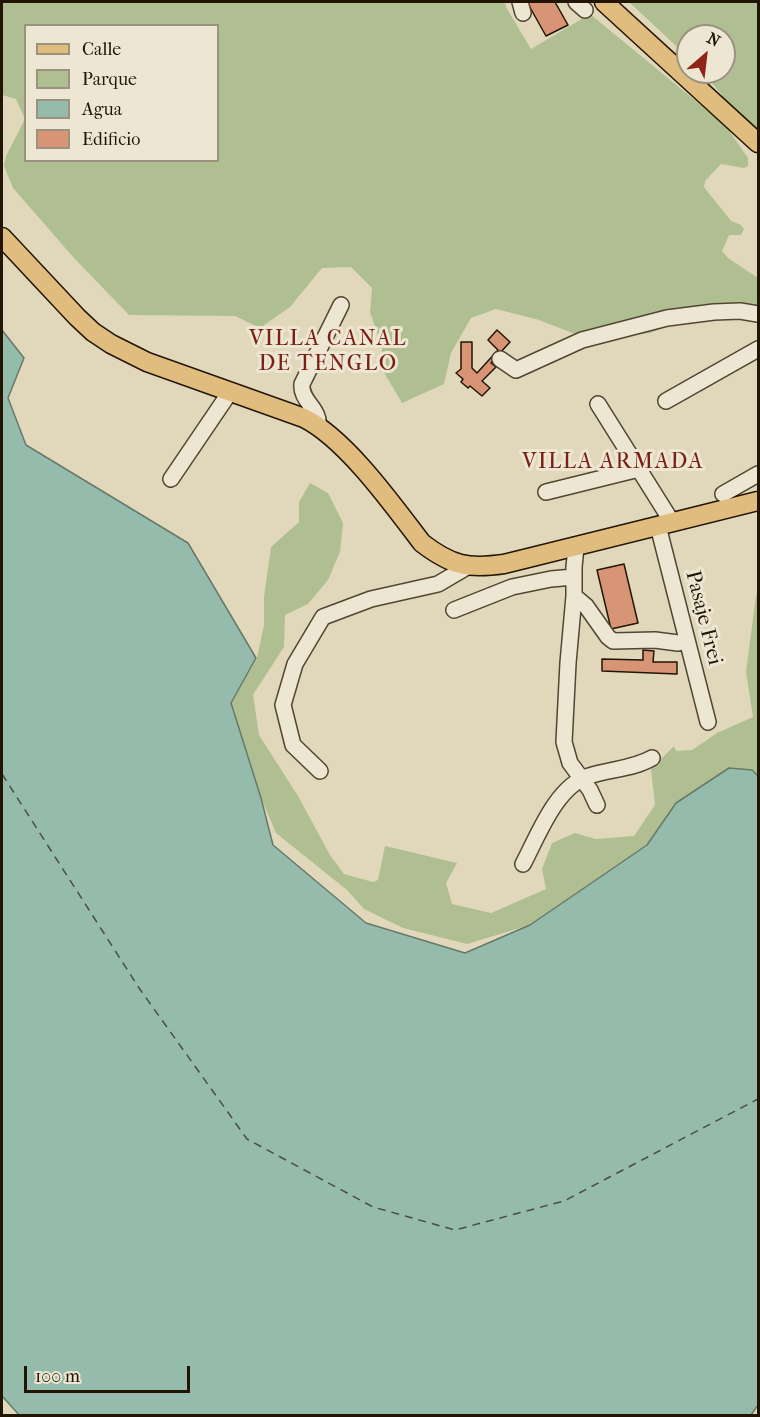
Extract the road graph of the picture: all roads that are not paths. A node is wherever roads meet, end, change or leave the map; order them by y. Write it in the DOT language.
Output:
graph roads {
  1 [pos="604,2"];
  2 [pos="759,143"];
  3 [pos="2,237"];
  4 [pos="341,305"];
  5 [pos="759,314"];
  6 [pos="759,349"];
  7 [pos="500,358"];
  8 [pos="230,392"];
  9 [pos="666,401"];
  10 [pos="598,404"];
  11 [pos="318,426"];
  12 [pos="639,469"];
  13 [pos="759,474"];
  14 [pos="171,479"];
  15 [pos="546,492"];
  16 [pos="723,494"];
  17 [pos="759,501"];
  18 [pos="665,524"];
  19 [pos="576,547"];
  20 [pos="467,567"];
  21 [pos="574,577"];
  22 [pos="574,596"];
  23 [pos="454,610"];
  24 [pos="678,643"];
  25 [pos="708,722"];
  26 [pos="652,758"];
  27 [pos="320,771"];
  28 [pos="582,778"];
  29 [pos="597,805"];
  30 [pos="523,864"];
  1 -- 2 [label="main road"];
  3 -- 8 [label="main road"];
  4 -- 11 [label="street"];
  5 -- 7 [label="street"];
  6 -- 9 [label="street"];
  8 -- 11 [label="main road"];
  8 -- 14 [label="street"];
  10 -- 12 [label="street, Pasaje Frei"];
  11 -- 20 [label="main road"];
  12 -- 15 [label="street"];
  12 -- 18 [label="street, Pasaje Frei"];
  13 -- 16 [label="street"];
  17 -- 18 [label="main road"];
  18 -- 19 [label="main road"];
  18 -- 25 [label="street, Pasaje Frei"];
  19 -- 20 [label="main road"];
  19 -- 21 [label="street"];
  20 -- 27 [label="street"];
  21 -- 22 [label="street"];
  21 -- 23 [label="street"];
  22 -- 24 [label="street"];
  22 -- 28 [label="street"];
  26 -- 28 [label="street"];
  28 -- 29 [label="street"];
  28 -- 30 [label="street"];
}
